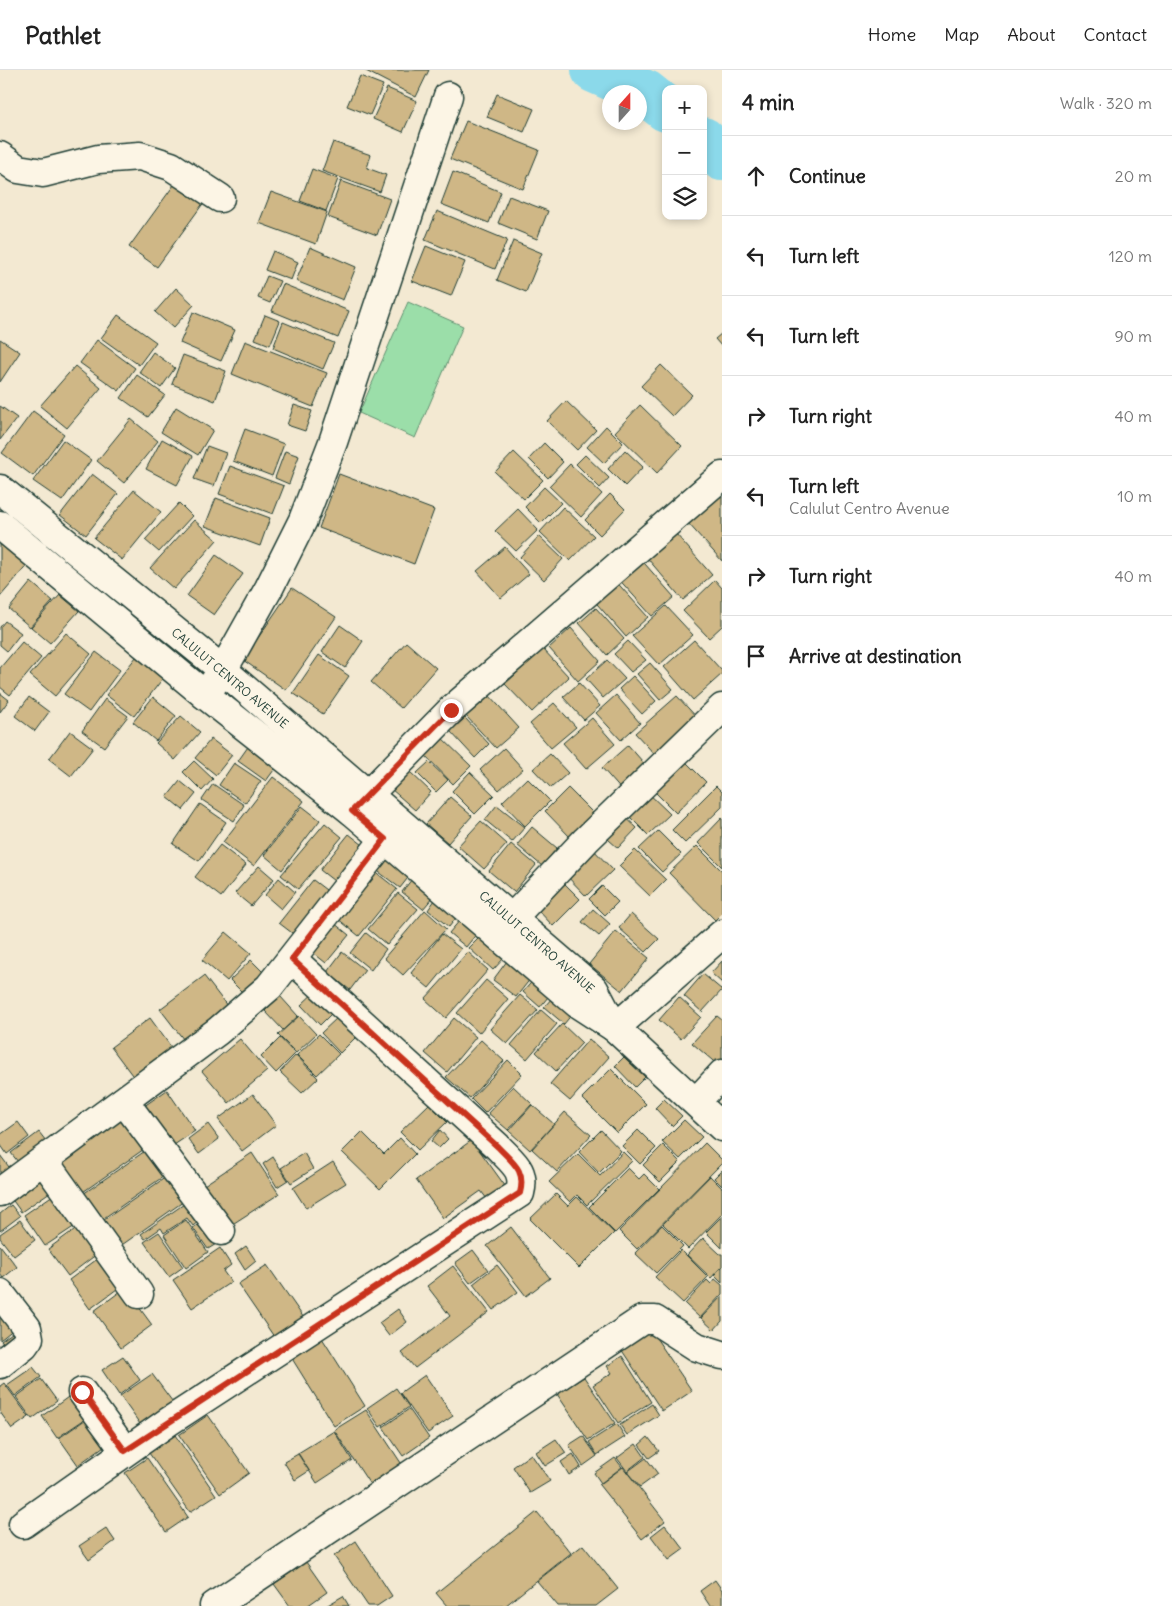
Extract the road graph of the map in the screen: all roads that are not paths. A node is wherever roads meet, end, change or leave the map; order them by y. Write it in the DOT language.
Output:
graph roads {
  1 [pos="448,96"];
  2 [pos="0,156"];
  3 [pos="220,198"];
  4 [pos="722,476"];
  5 [pos="0,489"];
  6 [pos="0,525"];
  7 [pos="138,600"];
  8 [pos="119,622"];
  9 [pos="222,670"];
  10 [pos="205,695"];
  11 [pos="722,708"];
  12 [pos="360,802"];
  13 [pos="385,839"];
  14 [pos="503,926"];
  15 [pos="722,934"];
  16 [pos="292,959"];
  17 [pos="615,1028"];
  18 [pos="722,1074"];
  19 [pos="124,1101"];
  20 [pos="696,1102"];
  21 [pos="722,1128"];
  22 [pos="44,1161"];
  23 [pos="0,1192"];
  24 [pos="221,1230"];
  25 [pos="0,1293"];
  26 [pos="139,1294"];
  27 [pos="722,1355"];
  28 [pos="0,1364"];
  29 [pos="82,1392"];
  30 [pos="125,1451"];
  31 [pos="23,1524"];
  32 [pos="214,1606"];
  1 -- 9 [label="street"];
  2 -- 3 [label="street"];
  4 -- 12 [label="street"];
  5 -- 7 [label="street, CALULUT CENTRO AVENUE"];
  6 -- 8 [label="street, CALULUT CENTRO AVENUE"];
  7 -- 8 [label="street"];
  7 -- 9 [label="street, CALULUT CENTRO AVENUE"];
  8 -- 10 [label="street, CALULUT CENTRO AVENUE"];
  9 -- 10 [label="street"];
  9 -- 12 [label="street, CALULUT CENTRO AVENUE"];
  10 -- 12 [label="street, CALULUT CENTRO AVENUE"];
  11 -- 14 [label="street"];
  12 -- 13 [label="street, CALULUT CENTRO AVENUE"];
  12 -- 14 [label="street, CALULUT CENTRO AVENUE"];
  13 -- 14 [label="street, CALULUT CENTRO AVENUE"];
  13 -- 16 [label="street"];
  14 -- 17 [label="street, CALULUT CENTRO AVENUE"];
  15 -- 17 [label="street"];
  16 -- 19 [label="street"];
  16 -- 30 [label="street"];
  17 -- 20 [label="street, CALULUT CENTRO AVENUE"];
  18 -- 20 [label="street"];
  19 -- 22 [label="street"];
  19 -- 24 [label="street"];
  20 -- 21 [label="street, CALULUT CENTRO AVENUE"];
  22 -- 23 [label="street"];
  22 -- 26 [label="street"];
  25 -- 28 [label="street"];
  27 -- 32 [label="street"];
  29 -- 30 [label="street"];
  30 -- 31 [label="street"];
}
